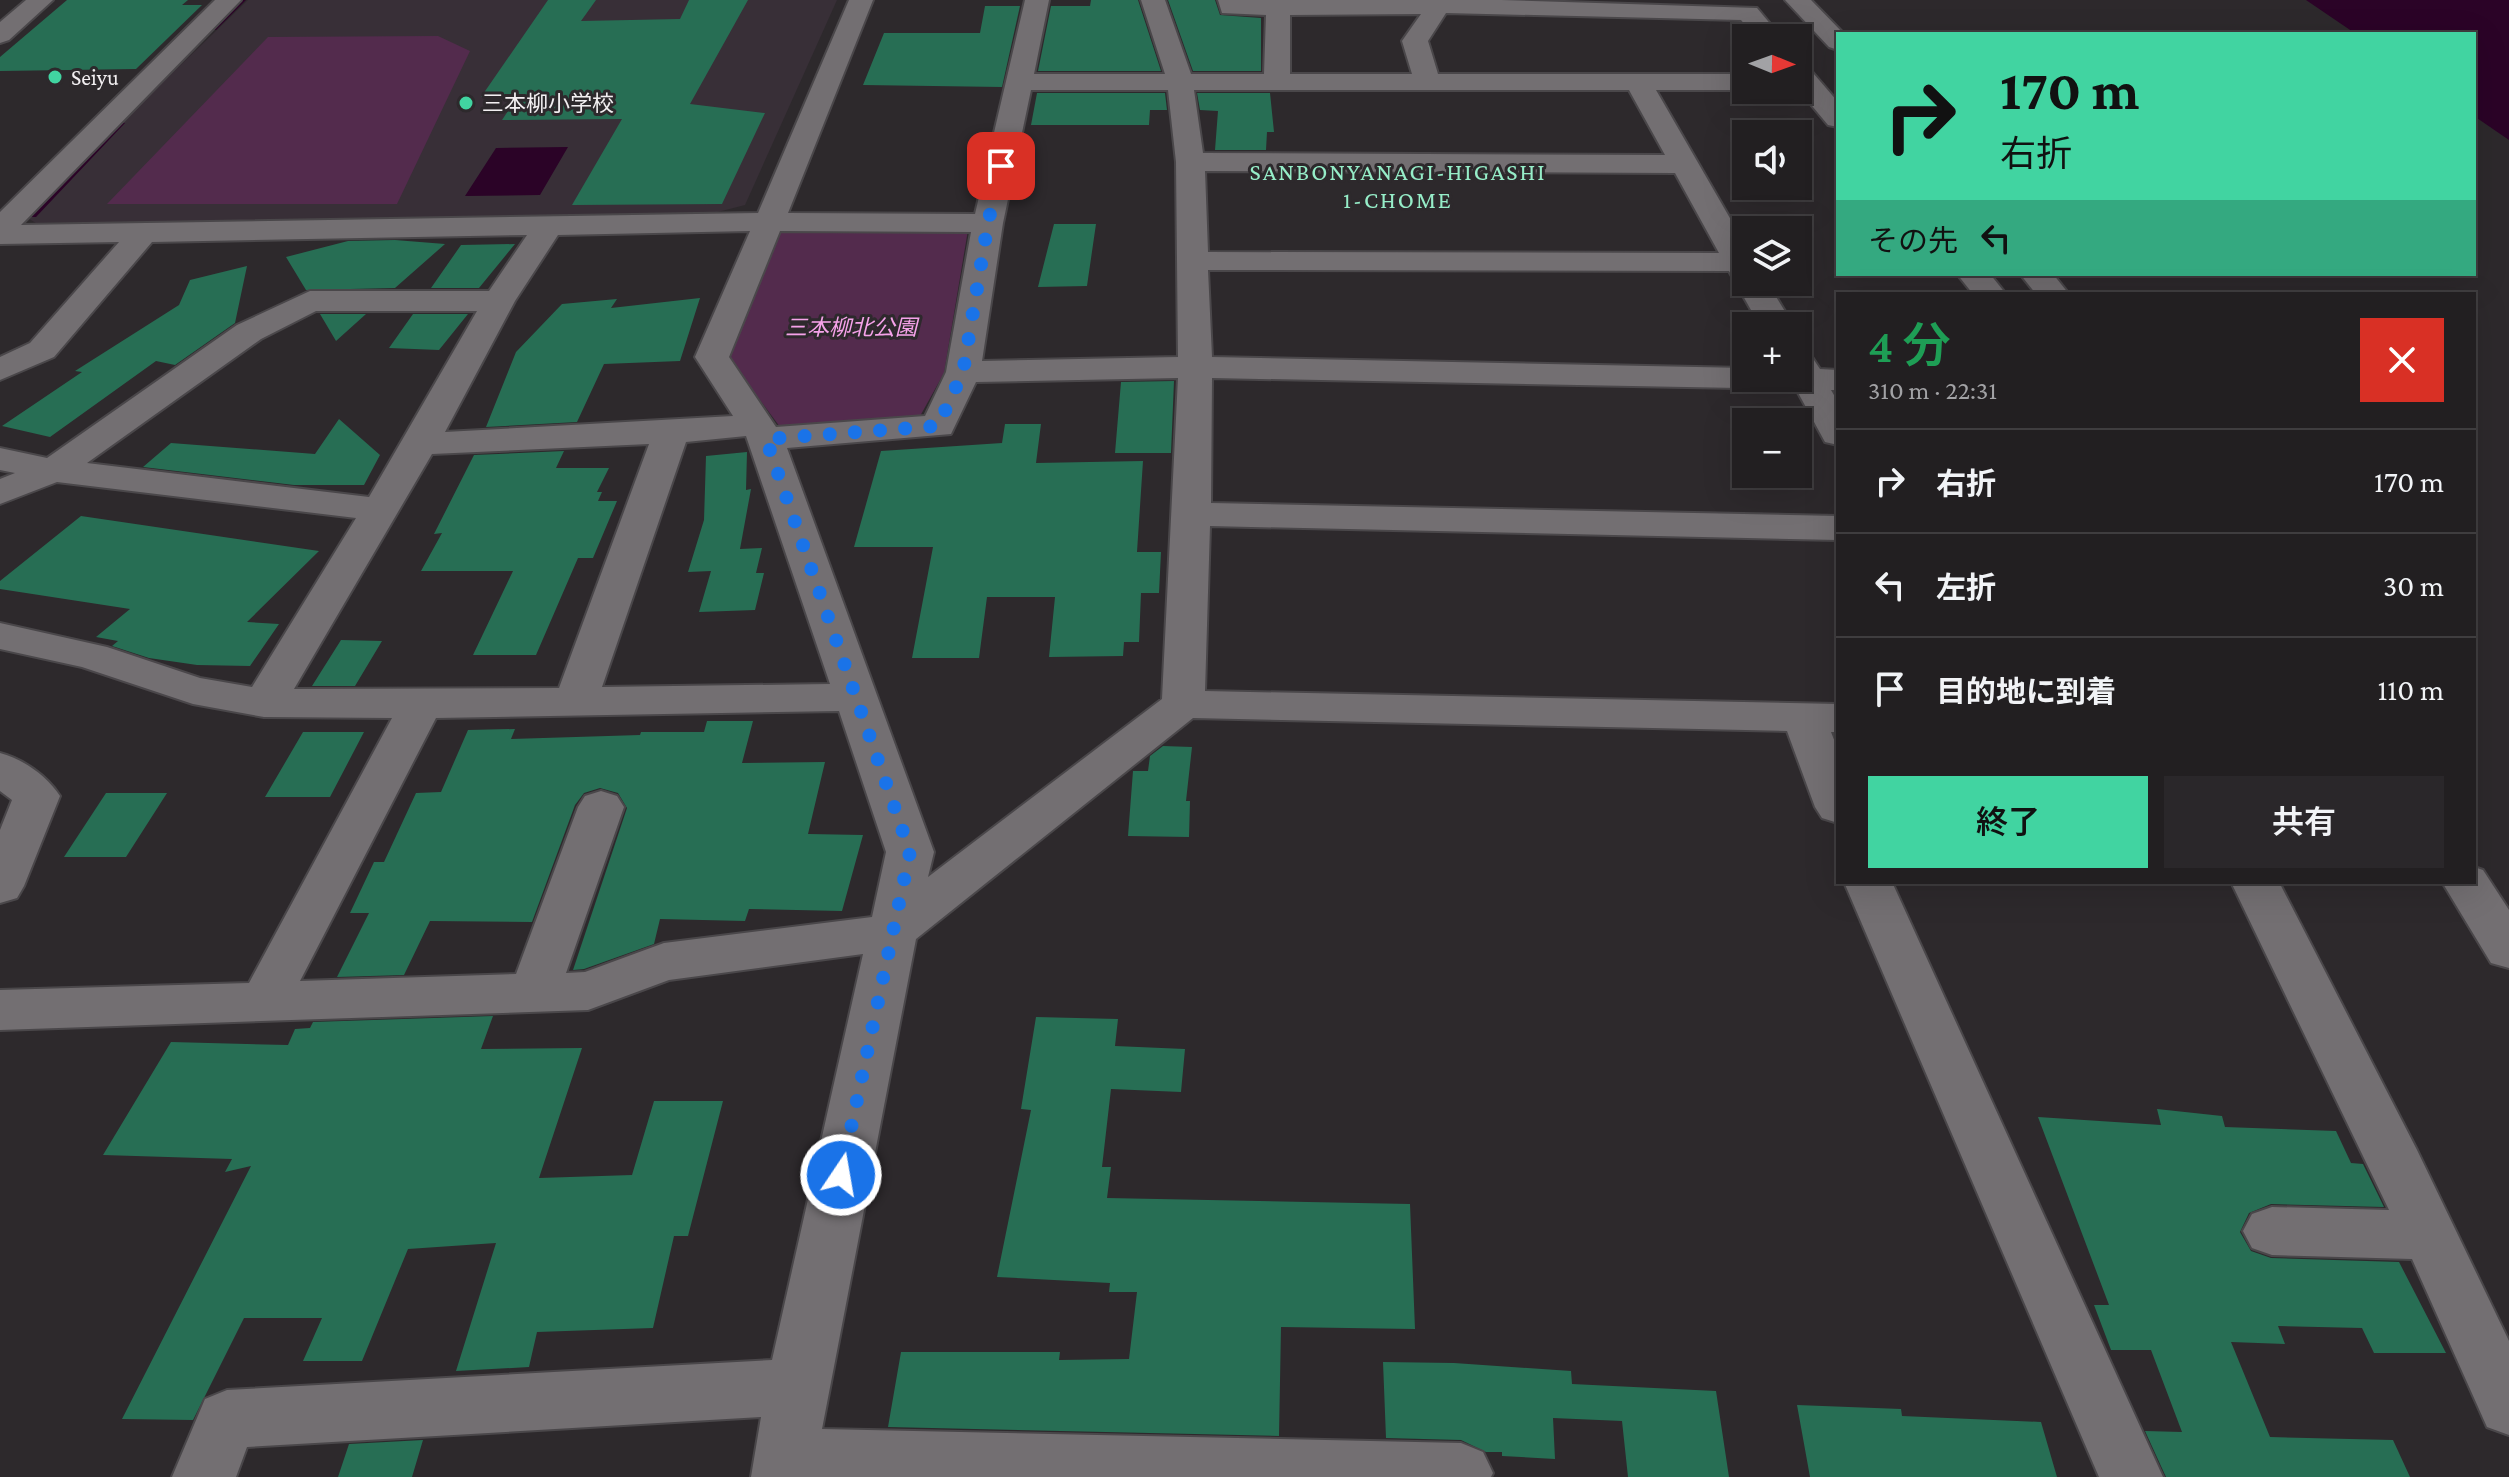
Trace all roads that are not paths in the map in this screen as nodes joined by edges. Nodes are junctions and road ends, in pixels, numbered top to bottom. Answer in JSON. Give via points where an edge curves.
{"nodes":[{"id":1,"x":41,"y":0,"type":"edge"},
{"id":2,"x":229,"y":0,"type":"edge"},
{"id":3,"x":861,"y":0,"type":"edge"},
{"id":4,"x":1037,"y":0,"type":"edge"},
{"id":5,"x":1153,"y":0,"type":"edge"},
{"id":6,"x":1230,"y":0,"type":"edge"},
{"id":7,"x":1797,"y":0,"type":"edge"},
{"id":8,"x":1442,"y":3,"type":"edge"},
{"id":9,"x":1293,"y":5,"type":"edge"},
{"id":10,"x":1684,"y":6,"type":"edge"},
{"id":11,"x":1757,"y":24,"type":"edge"},
{"id":12,"x":0,"y":35,"type":"edge"},
{"id":13,"x":1836,"y":40,"type":"edge"},
{"id":14,"x":1427,"y":80,"type":"junction"},
{"id":15,"x":1180,"y":81,"type":"junction"},
{"id":16,"x":1020,"y":82,"type":"junction"},
{"id":17,"x":1277,"y":82,"type":"junction"},
{"id":18,"x":1638,"y":82,"type":"junction"},
{"id":19,"x":1732,"y":82,"type":"edge"},
{"id":20,"x":1812,"y":91,"type":"edge"},
{"id":21,"x":1836,"y":117,"type":"edge"},
{"id":22,"x":1190,"y":162,"type":"junction"},
{"id":23,"x":1685,"y":164,"type":"junction"},
{"id":24,"x":769,"y":222,"type":"junction"},
{"id":25,"x":988,"y":223,"type":"junction"},
{"id":26,"x":548,"y":227,"type":"junction"},
{"id":27,"x":0,"y":229,"type":"edge"},
{"id":28,"x":144,"y":232,"type":"junction"},
{"id":29,"x":0,"y":235,"type":"edge"},
{"id":30,"x":1732,"y":247,"type":"edge"},
{"id":31,"x":1194,"y":261,"type":"junction"},
{"id":32,"x":1732,"y":272,"type":"edge"},
{"id":33,"x":1975,"y":276,"type":"edge"},
{"id":34,"x":2038,"y":276,"type":"edge"},
{"id":35,"x":1988,"y":292,"type":"edge"},
{"id":36,"x":2051,"y":292,"type":"edge"},
{"id":37,"x":499,"y":301,"type":"junction"},
{"id":38,"x":1194,"y":367,"type":"junction"},
{"id":39,"x":0,"y":370,"type":"edge"},
{"id":40,"x":963,"y":372,"type":"junction"},
{"id":41,"x":1815,"y":373,"type":"edge"},
{"id":42,"x":1732,"y":378,"type":"edge"},
{"id":43,"x":1836,"y":429,"type":"edge"},
{"id":44,"x":671,"y":432,"type":"junction"},
{"id":45,"x":761,"y":432,"type":"junction"},
{"id":46,"x":420,"y":444,"type":"junction"},
{"id":47,"x":0,"y":459,"type":"edge"},
{"id":48,"x":53,"y":470,"type":"junction"},
{"id":49,"x":0,"y":493,"type":"edge"},
{"id":50,"x":381,"y":510,"type":"junction"},
{"id":51,"x":1193,"y":514,"type":"junction"},
{"id":52,"x":1836,"y":528,"type":"edge"},
{"id":53,"x":0,"y":636,"type":"edge"},
{"id":54,"x":856,"y":697,"type":"junction"},
{"id":55,"x":575,"y":702,"type":"junction"},
{"id":56,"x":264,"y":703,"type":"junction"},
{"id":57,"x":421,"y":704,"type":"junction"},
{"id":58,"x":1183,"y":704,"type":"junction"},
{"id":59,"x":1820,"y":717,"type":"edge"},
{"id":60,"x":0,"y":768,"type":"edge"},
{"id":61,"x":1836,"y":797,"type":"edge"},
{"id":62,"x":601,"y":807,"type":"dead end"},
{"id":63,"x":1869,"y":884,"type":"edge"},
{"id":64,"x":2256,"y":884,"type":"edge"},
{"id":65,"x":2467,"y":884,"type":"edge"},
{"id":66,"x":0,"y":886,"type":"edge"},
{"id":67,"x":890,"y":933,"type":"junction"},
{"id":68,"x":2509,"y":950,"type":"edge"},
{"id":69,"x":534,"y":993,"type":"junction"},
{"id":70,"x":265,"y":1000,"type":"junction"},
{"id":71,"x":0,"y":1010,"type":"edge"},
{"id":72,"x":2272,"y":1231,"type":"dead end"},
{"id":73,"x":2430,"y":1235,"type":"junction"},
{"id":74,"x":797,"y":1387,"type":"junction"},
{"id":75,"x":2509,"y":1407,"type":"edge"},
{"id":76,"x":785,"y":1467,"type":"edge"},
{"id":77,"x":1461,"y":1473,"type":"dead end"},
{"id":78,"x":204,"y":1477,"type":"edge"},
{"id":79,"x":2131,"y":1477,"type":"edge"}],
"edges":[{"from":1,"to":12,"type":"street"},
{"from":2,"to":27,"type":"street"},
{"from":3,"to":24,"type":"street"},
{"from":4,"to":16,"type":"street"},
{"from":5,"to":15,"type":"street"},
{"from":6,"to":9,"type":"street","via":[[1231,8]]},
{"from":7,"to":13,"type":"street"},
{"from":8,"to":9,"type":"street"},
{"from":8,"to":10,"type":"street"},
{"from":8,"to":14,"type":"street","via":[[1415,41]]},
{"from":9,"to":17,"type":"street"},
{"from":10,"to":11,"type":"street","via":[[1748,13]]},
{"from":14,"to":17,"type":"street"},
{"from":14,"to":18,"type":"street"},
{"from":15,"to":16,"type":"street"},
{"from":15,"to":17,"type":"street"},
{"from":15,"to":22,"type":"street"},
{"from":16,"to":25,"type":"street"},
{"from":18,"to":19,"type":"street"},
{"from":18,"to":23,"type":"street"},
{"from":20,"to":21,"type":"street"},
{"from":22,"to":23,"type":"street"},
{"from":22,"to":31,"type":"street"},
{"from":23,"to":30,"type":"street"},
{"from":24,"to":25,"type":"street"},
{"from":24,"to":26,"type":"street"},
{"from":24,"to":45,"type":"street","via":[[712,357]]},
{"from":25,"to":40,"type":"street"},
{"from":26,"to":28,"type":"street"},
{"from":26,"to":37,"type":"street"},
{"from":28,"to":29,"type":"street"},
{"from":28,"to":39,"type":"street","via":[[42,350]]},
{"from":31,"to":32,"type":"street"},
{"from":31,"to":38,"type":"street"},
{"from":33,"to":35,"type":"street"},
{"from":34,"to":36,"type":"street"},
{"from":37,"to":46,"type":"street"},
{"from":37,"to":48,"type":"street","via":[[310,301],[249,332]]},
{"from":38,"to":40,"type":"street"},
{"from":38,"to":42,"type":"street"},
{"from":38,"to":51,"type":"street"},
{"from":40,"to":45,"type":"street","via":[[938,426]]},
{"from":41,"to":43,"type":"street"},
{"from":44,"to":45,"type":"street"},
{"from":44,"to":46,"type":"street"},
{"from":44,"to":55,"type":"street"},
{"from":45,"to":54,"type":"street"},
{"from":46,"to":50,"type":"street"},
{"from":47,"to":48,"type":"street"},
{"from":48,"to":49,"type":"street"},
{"from":48,"to":50,"type":"street"},
{"from":50,"to":56,"type":"street"},
{"from":51,"to":52,"type":"street"},
{"from":51,"to":58,"type":"street"},
{"from":53,"to":56,"type":"street","via":[[92,656],[193,690]]},
{"from":54,"to":55,"type":"street"},
{"from":54,"to":67,"type":"street","via":[[910,852]]},
{"from":55,"to":57,"type":"street"},
{"from":56,"to":57,"type":"street"},
{"from":57,"to":70,"type":"street"},
{"from":58,"to":59,"type":"street"},
{"from":58,"to":67,"type":"street"},
{"from":59,"to":61,"type":"street"},
{"from":60,"to":66,"type":"street","via":[[37,796]]},
{"from":62,"to":69,"type":"street"},
{"from":63,"to":79,"type":"street"},
{"from":64,"to":73,"type":"street"},
{"from":65,"to":68,"type":"street"},
{"from":67,"to":69,"type":"street","via":[[664,962],[588,991]]},
{"from":67,"to":74,"type":"street"},
{"from":69,"to":70,"type":"street"},
{"from":70,"to":71,"type":"street"},
{"from":72,"to":73,"type":"street"},
{"from":73,"to":75,"type":"street"},
{"from":74,"to":76,"type":"street"},
{"from":74,"to":78,"type":"street","via":[[227,1419]]},
{"from":76,"to":77,"type":"street"}]}
